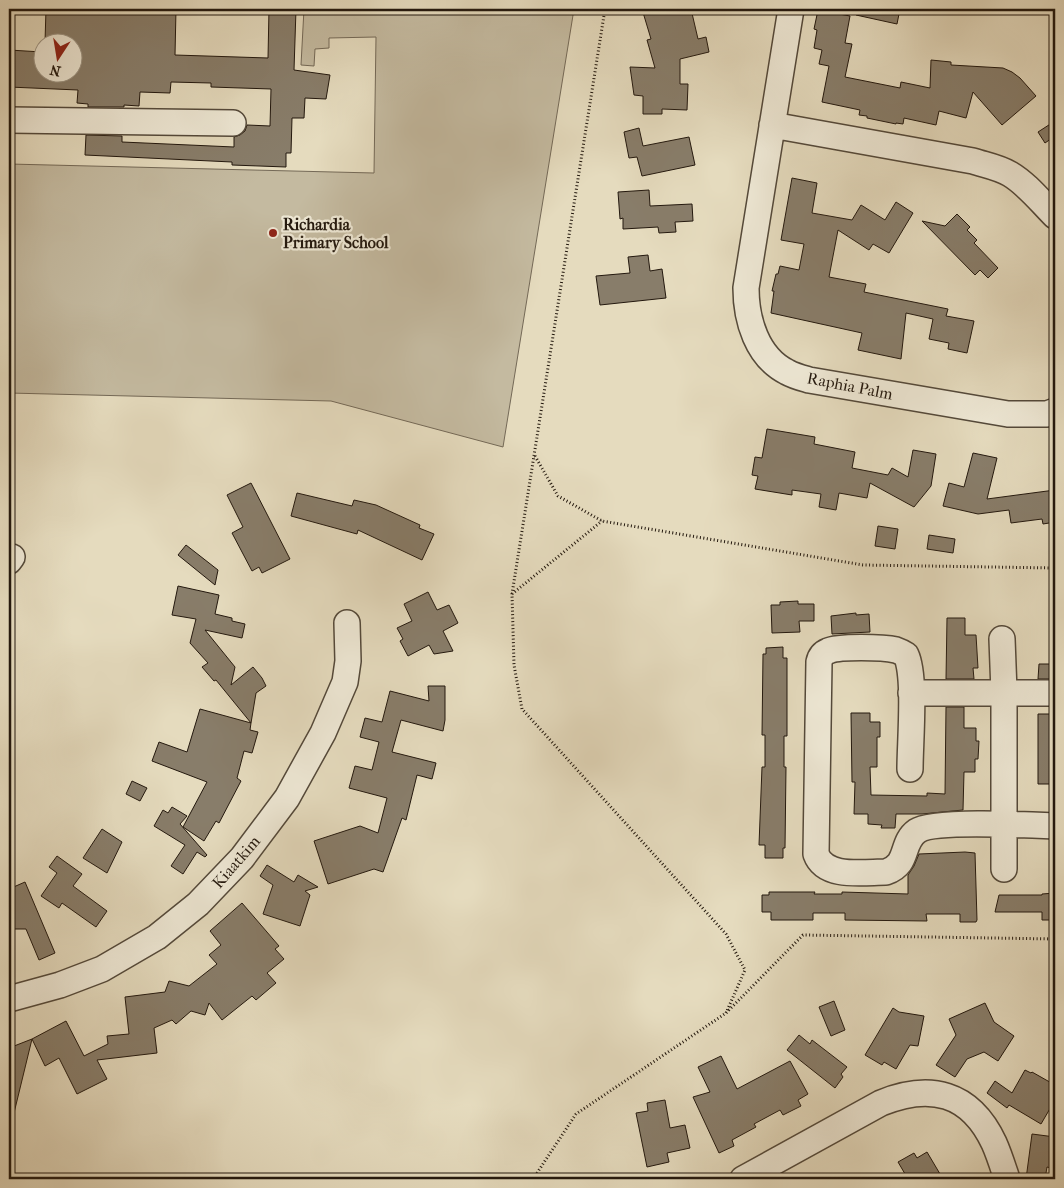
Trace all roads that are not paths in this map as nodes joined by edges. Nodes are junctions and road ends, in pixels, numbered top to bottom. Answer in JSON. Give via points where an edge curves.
{"nodes":[{"id":1,"x":791,"y":9,"type":"edge"},
{"id":2,"x":9,"y":120,"type":"edge"},
{"id":3,"x":233,"y":123,"type":"dead end"},
{"id":4,"x":772,"y":125,"type":"junction"},
{"id":5,"x":1055,"y":216,"type":"edge"},
{"id":6,"x":1055,"y":411,"type":"edge"},
{"id":7,"x":347,"y":624,"type":"dead end"},
{"id":8,"x":1002,"y":639,"type":"dead end"},
{"id":9,"x":1004,"y":692,"type":"junction"},
{"id":10,"x":911,"y":693,"type":"junction"},
{"id":11,"x":1055,"y":693,"type":"edge"},
{"id":12,"x":910,"y":769,"type":"dead end"},
{"id":13,"x":1005,"y":824,"type":"junction"},
{"id":14,"x":1055,"y":826,"type":"edge"},
{"id":15,"x":1004,"y":869,"type":"dead end"},
{"id":16,"x":9,"y":999,"type":"edge"},
{"id":17,"x":743,"y":1179,"type":"edge"},
{"id":18,"x":1007,"y":1179,"type":"edge"}],
"edges":[{"from":1,"to":4,"type":"street","name":"Raphia Palm"},
{"from":2,"to":3,"type":"street"},
{"from":4,"to":5,"type":"street","via":[[993,167],[1010,174],[1028,188]]},
{"from":4,"to":6,"type":"street","name":"Raphia Palm","via":[[746,288],[746,308],[751,327],[769,358],[786,372],[809,380],[1008,414],[1048,414]]},
{"from":7,"to":16,"type":"street","name":"Kiaatkim","via":[[346,682],[323,733],[287,798],[242,858],[198,904],[156,937],[102,969]]},
{"from":8,"to":9,"type":"street"},
{"from":9,"to":10,"type":"street"},
{"from":9,"to":11,"type":"street"},
{"from":9,"to":13,"type":"street"},
{"from":10,"to":12,"type":"street"},
{"from":10,"to":13,"type":"street","via":[[909,661],[901,652],[841,648],[827,651],[820,658],[818,860],[827,869],[836,871],[886,872],[896,868],[904,857],[909,840],[925,827]]},
{"from":13,"to":14,"type":"street"},
{"from":13,"to":15,"type":"street"},
{"from":17,"to":18,"type":"street","via":[[881,1103],[917,1092],[947,1096],[974,1112],[994,1143]]}]}
